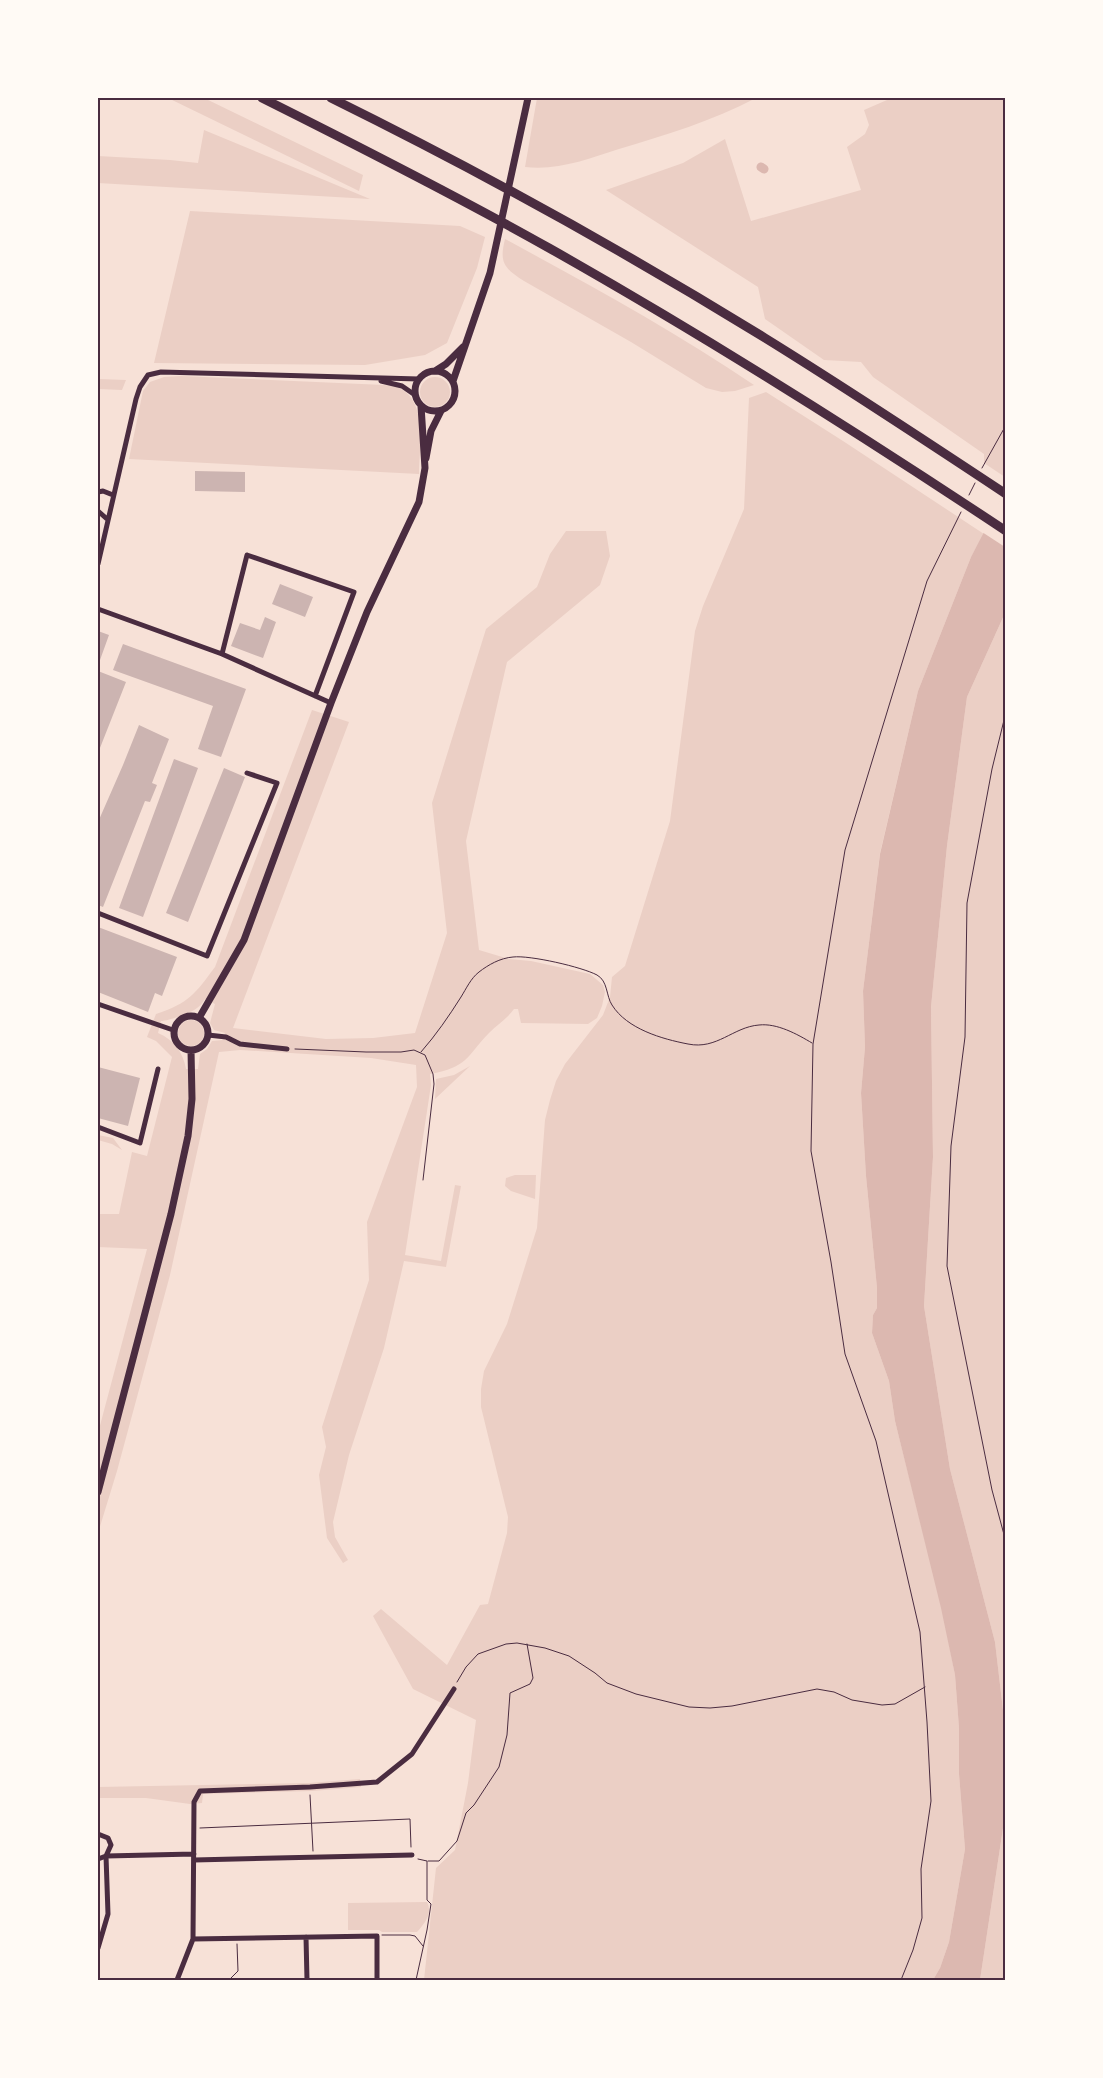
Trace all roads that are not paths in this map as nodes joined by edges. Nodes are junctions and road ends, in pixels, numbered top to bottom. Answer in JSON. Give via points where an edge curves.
{"nodes":[{"id":1,"x":262,"y":98,"type":"edge"},
{"id":2,"x":331,"y":98,"type":"edge"},
{"id":3,"x":528,"y":98,"type":"edge"},
{"id":4,"x":464,"y":345,"type":"junction"},
{"id":5,"x":435,"y":371,"type":"junction"},
{"id":6,"x":373,"y":379,"type":"junction"},
{"id":7,"x":419,"y":379,"type":"junction"},
{"id":8,"x":453,"y":381,"type":"junction"},
{"id":9,"x":415,"y":395,"type":"junction"},
{"id":10,"x":421,"y":406,"type":"junction"},
{"id":11,"x":441,"y":411,"type":"junction"},
{"id":12,"x":426,"y":461,"type":"junction"},
{"id":13,"x":98,"y":492,"type":"edge"},
{"id":14,"x":1006,"y":494,"type":"edge"},
{"id":15,"x":113,"y":495,"type":"junction"},
{"id":16,"x":98,"y":511,"type":"edge"},
{"id":17,"x":107,"y":519,"type":"junction"},
{"id":18,"x":1006,"y":531,"type":"edge"},
{"id":19,"x":98,"y":564,"type":"edge"},
{"id":20,"x":98,"y":609,"type":"edge"},
{"id":21,"x":222,"y":654,"type":"junction"},
{"id":22,"x":315,"y":696,"type":"junction"},
{"id":23,"x":331,"y":703,"type":"junction"},
{"id":24,"x":247,"y":772,"type":"dead end"},
{"id":25,"x":98,"y":913,"type":"edge"},
{"id":26,"x":98,"y":1004,"type":"edge"},
{"id":27,"x":199,"y":1018,"type":"junction"},
{"id":28,"x":173,"y":1030,"type":"junction"},
{"id":29,"x":208,"y":1035,"type":"junction"},
{"id":30,"x":286,"y":1049,"type":"road end"},
{"id":31,"x":191,"y":1050,"type":"junction"},
{"id":32,"x":158,"y":1069,"type":"dead end"},
{"id":33,"x":98,"y":1128,"type":"edge"},
{"id":34,"x":98,"y":1492,"type":"edge"},
{"id":35,"x":454,"y":1689,"type":"road end"},
{"id":36,"x":98,"y":1834,"type":"edge"},
{"id":37,"x":412,"y":1855,"type":"road end"},
{"id":38,"x":106,"y":1856,"type":"junction"},
{"id":39,"x":194,"y":1857,"type":"junction"},
{"id":40,"x":98,"y":1859,"type":"edge"},
{"id":41,"x":306,"y":1937,"type":"junction"},
{"id":42,"x":193,"y":1939,"type":"junction"},
{"id":43,"x":98,"y":1948,"type":"edge"},
{"id":44,"x":176,"y":1980,"type":"edge"},
{"id":45,"x":307,"y":1980,"type":"edge"},
{"id":46,"x":377,"y":1980,"type":"edge"}],
"edges":[{"from":1,"to":18,"type":"highway","via":[[441,188],[550,248],[748,365]]},
{"from":2,"to":14,"type":"highway","via":[[566,221],[765,338]]},
{"from":3,"to":4,"type":"main road","via":[[490,273]]},
{"from":4,"to":5,"type":"main road"},
{"from":4,"to":8,"type":"main road"},
{"from":5,"to":7,"type":"main road"},
{"from":5,"to":8,"type":"main road","via":[[448,375]]},
{"from":6,"to":7,"type":"street"},
{"from":6,"to":9,"type":"street","via":[[402,386]]},
{"from":6,"to":15,"type":"street","via":[[148,374],[136,399]]},
{"from":7,"to":9,"type":"main road"},
{"from":8,"to":11,"type":"main road","via":[[455,399]]},
{"from":9,"to":10,"type":"main road"},
{"from":10,"to":11,"type":"main road","via":[[430,411]]},
{"from":10,"to":12,"type":"main road"},
{"from":11,"to":12,"type":"main road","via":[[431,431]]},
{"from":12,"to":23,"type":"main road","via":[[419,502],[367,612]]},
{"from":13,"to":15,"type":"street"},
{"from":15,"to":17,"type":"street"},
{"from":16,"to":17,"type":"street"},
{"from":17,"to":19,"type":"street"},
{"from":20,"to":21,"type":"street"},
{"from":21,"to":22,"type":"street"},
{"from":21,"to":22,"type":"street","via":[[247,555],[354,592]]},
{"from":22,"to":23,"type":"street"},
{"from":23,"to":27,"type":"main road","via":[[244,940]]},
{"from":24,"to":25,"type":"street","via":[[277,783],[207,956]]},
{"from":26,"to":28,"type":"street"},
{"from":27,"to":28,"type":"main road","via":[[192,1015],[182,1018]]},
{"from":27,"to":29,"type":"main road","via":[[205,1023]]},
{"from":28,"to":31,"type":"main road","via":[[177,1044]]},
{"from":29,"to":30,"type":"street","via":[[226,1037],[240,1044]]},
{"from":29,"to":31,"type":"main road","via":[[202,1046]]},
{"from":31,"to":34,"type":"main road","via":[[188,1136],[174,1205]]},
{"from":32,"to":33,"type":"street","via":[[140,1143]]},
{"from":35,"to":39,"type":"street","via":[[412,1754],[377,1782],[200,1791],[194,1802]]},
{"from":36,"to":38,"type":"street","via":[[110,1841]]},
{"from":37,"to":39,"type":"street"},
{"from":38,"to":39,"type":"street"},
{"from":38,"to":40,"type":"street"},
{"from":38,"to":43,"type":"street","via":[[108,1914]]},
{"from":39,"to":42,"type":"street"},
{"from":41,"to":42,"type":"street"},
{"from":41,"to":45,"type":"street"},
{"from":41,"to":46,"type":"street","via":[[377,1936]]},
{"from":42,"to":44,"type":"street"}]}
